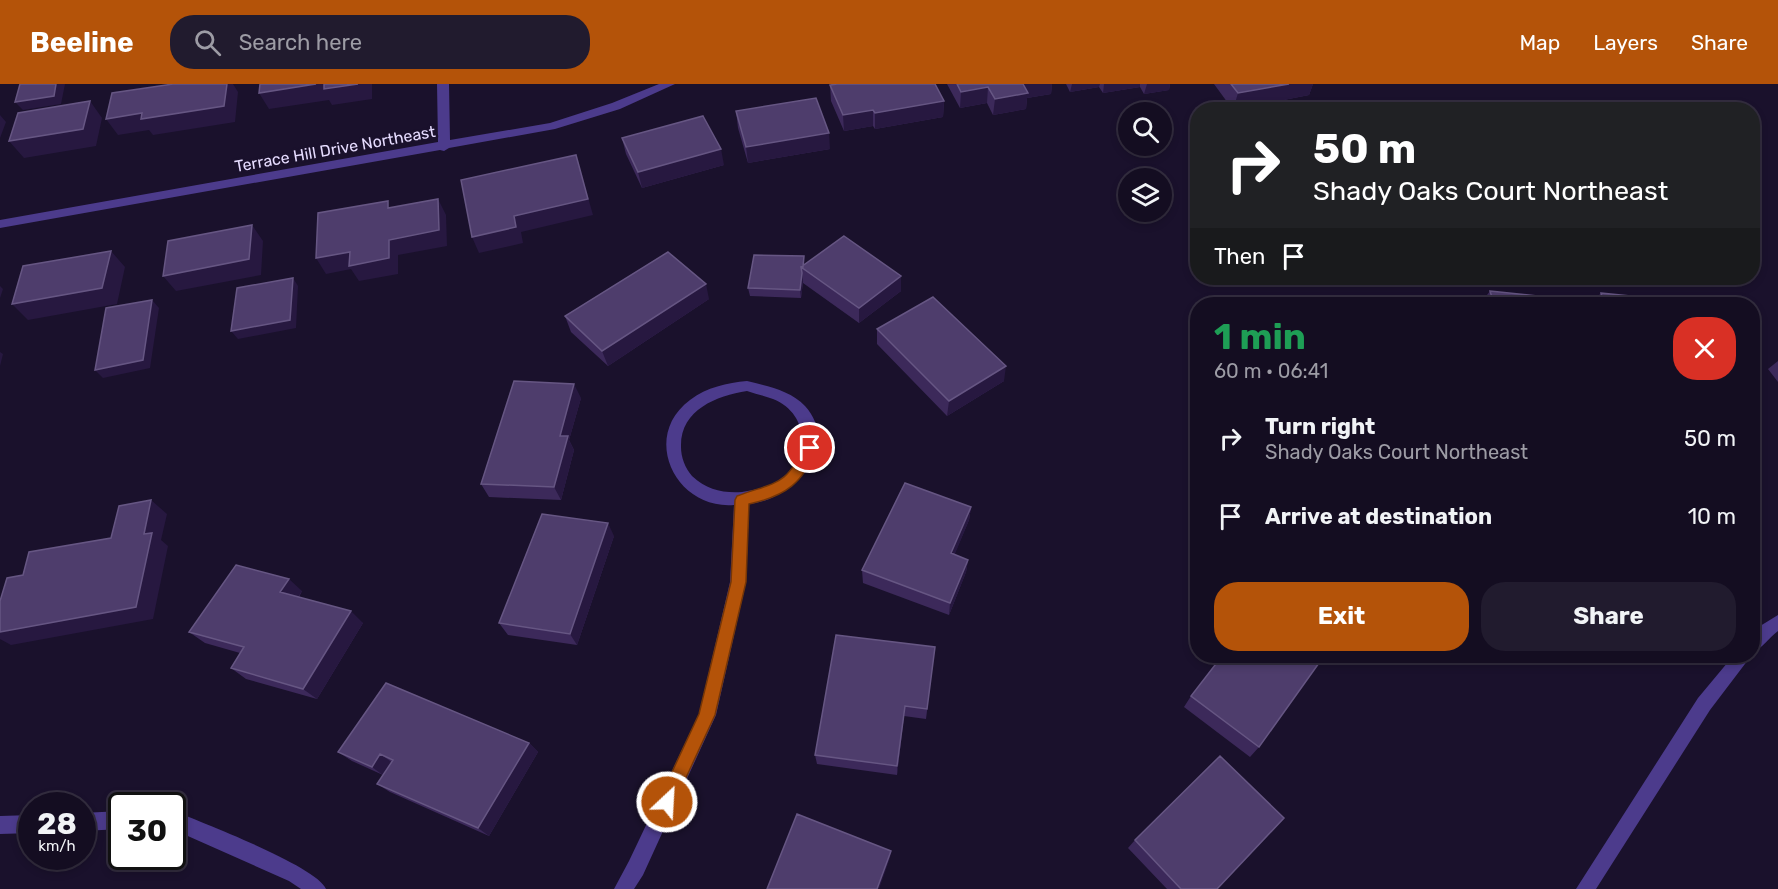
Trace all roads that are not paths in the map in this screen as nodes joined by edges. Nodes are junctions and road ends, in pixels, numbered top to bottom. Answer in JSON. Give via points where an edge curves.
{"nodes":[{"id":1,"x":443,"y":84,"type":"edge"},
{"id":2,"x":669,"y":84,"type":"edge"},
{"id":3,"x":444,"y":147,"type":"junction"},
{"id":4,"x":0,"y":224,"type":"edge"},
{"id":5,"x":742,"y":500,"type":"junction"},
{"id":6,"x":1778,"y":622,"type":"edge"},
{"id":7,"x":1760,"y":635,"type":"edge"},
{"id":8,"x":1737,"y":663,"type":"edge"},
{"id":9,"x":18,"y":824,"type":"edge"},
{"id":10,"x":0,"y":825,"type":"edge"},
{"id":11,"x":186,"y":825,"type":"edge"},
{"id":12,"x":317,"y":889,"type":"edge"},
{"id":13,"x":623,"y":889,"type":"edge"},
{"id":14,"x":1586,"y":889,"type":"edge"}],
"edges":[{"from":1,"to":3,"type":"street"},
{"from":2,"to":3,"type":"street","name":"Terrace Hill Drive Northeast","via":[[551,126]]},
{"from":3,"to":4,"type":"street","name":"Terrace Hill Drive Northeast"},
{"from":5,"to":5,"type":"street","via":[[766,495],[787,483],[802,467],[810,448],[810,429],[802,412],[788,398],[768,389],[747,386],[705,397],[688,410],[671,444],[674,462],[683,478],[699,491]]},
{"from":5,"to":13,"type":"street","via":[[738,582],[707,715]]},
{"from":6,"to":7,"type":"street"},
{"from":8,"to":14,"type":"street","via":[[1704,704]]},
{"from":9,"to":10,"type":"street"},
{"from":11,"to":12,"type":"street","via":[[296,874]]}]}
